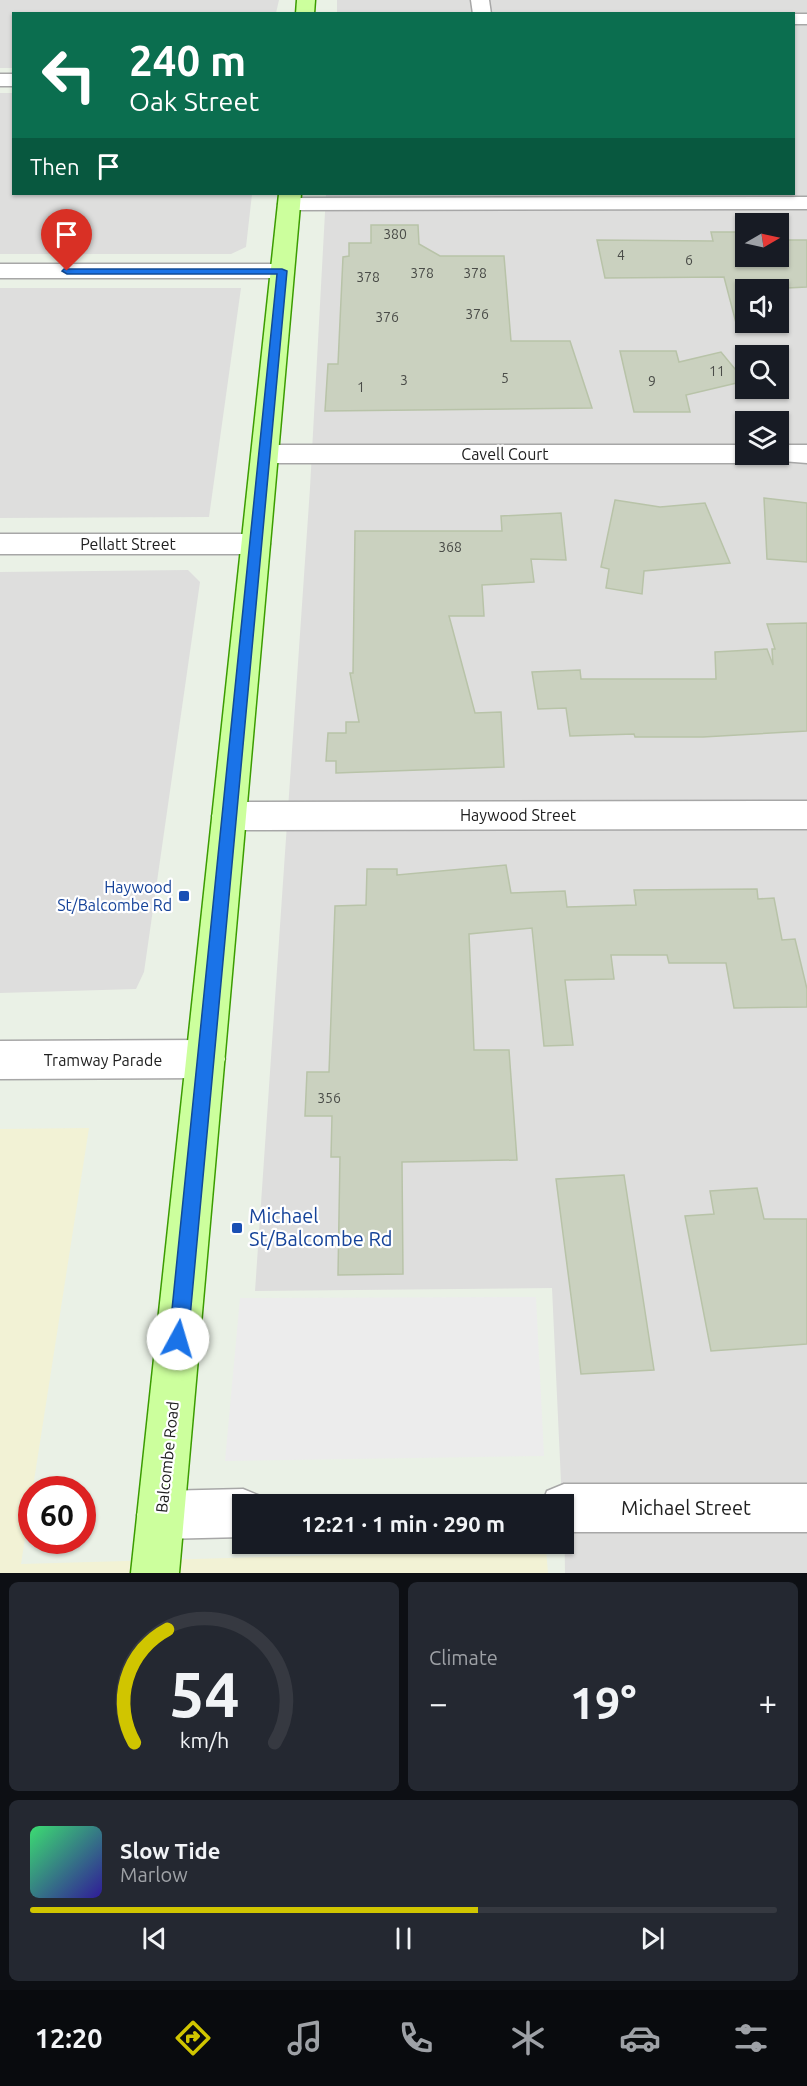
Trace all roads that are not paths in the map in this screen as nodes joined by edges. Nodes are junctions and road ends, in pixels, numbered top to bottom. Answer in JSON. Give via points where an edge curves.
{"nodes":[{"id":1,"x":290,"y":199,"type":"edge"},
{"id":2,"x":503,"y":199,"type":"edge"},
{"id":3,"x":807,"y":203,"type":"edge"},
{"id":4,"x":0,"y":271,"type":"edge"},
{"id":5,"x":282,"y":271,"type":"junction"},
{"id":6,"x":265,"y":454,"type":"junction"},
{"id":7,"x":735,"y":454,"type":"edge"},
{"id":8,"x":789,"y":454,"type":"edge"},
{"id":9,"x":807,"y":454,"type":"edge"},
{"id":10,"x":0,"y":544,"type":"edge"},
{"id":11,"x":256,"y":544,"type":"junction"},
{"id":12,"x":807,"y":814,"type":"edge"},
{"id":13,"x":229,"y":816,"type":"junction"},
{"id":14,"x":206,"y":1059,"type":"junction"},
{"id":15,"x":0,"y":1060,"type":"edge"},
{"id":16,"x":574,"y":1508,"type":"edge"},
{"id":17,"x":807,"y":1508,"type":"edge"},
{"id":18,"x":232,"y":1513,"type":"edge"},
{"id":19,"x":161,"y":1515,"type":"junction"},
{"id":20,"x":155,"y":1573,"type":"edge"}],
"edges":[{"from":1,"to":2,"type":"street"},
{"from":1,"to":5,"type":"main road","name":"Balcombe Road"},
{"from":2,"to":3,"type":"street"},
{"from":4,"to":5,"type":"street"},
{"from":5,"to":6,"type":"main road","name":"Balcombe Road"},
{"from":6,"to":7,"type":"street","name":"Cavell Court"},
{"from":6,"to":11,"type":"main road","name":"Balcombe Road"},
{"from":8,"to":9,"type":"street"},
{"from":10,"to":11,"type":"street","name":"Pellatt Street"},
{"from":11,"to":13,"type":"main road","name":"Balcombe Road"},
{"from":12,"to":13,"type":"street","name":"Haywood Street"},
{"from":13,"to":14,"type":"main road","name":"Balcombe Road"},
{"from":14,"to":15,"type":"street","name":"Tramway Parade"},
{"from":14,"to":19,"type":"main road","name":"Balcombe Road"},
{"from":16,"to":17,"type":"street","name":"Michael Street"},
{"from":18,"to":19,"type":"street"},
{"from":19,"to":20,"type":"main road","name":"Balcombe Road"}]}
